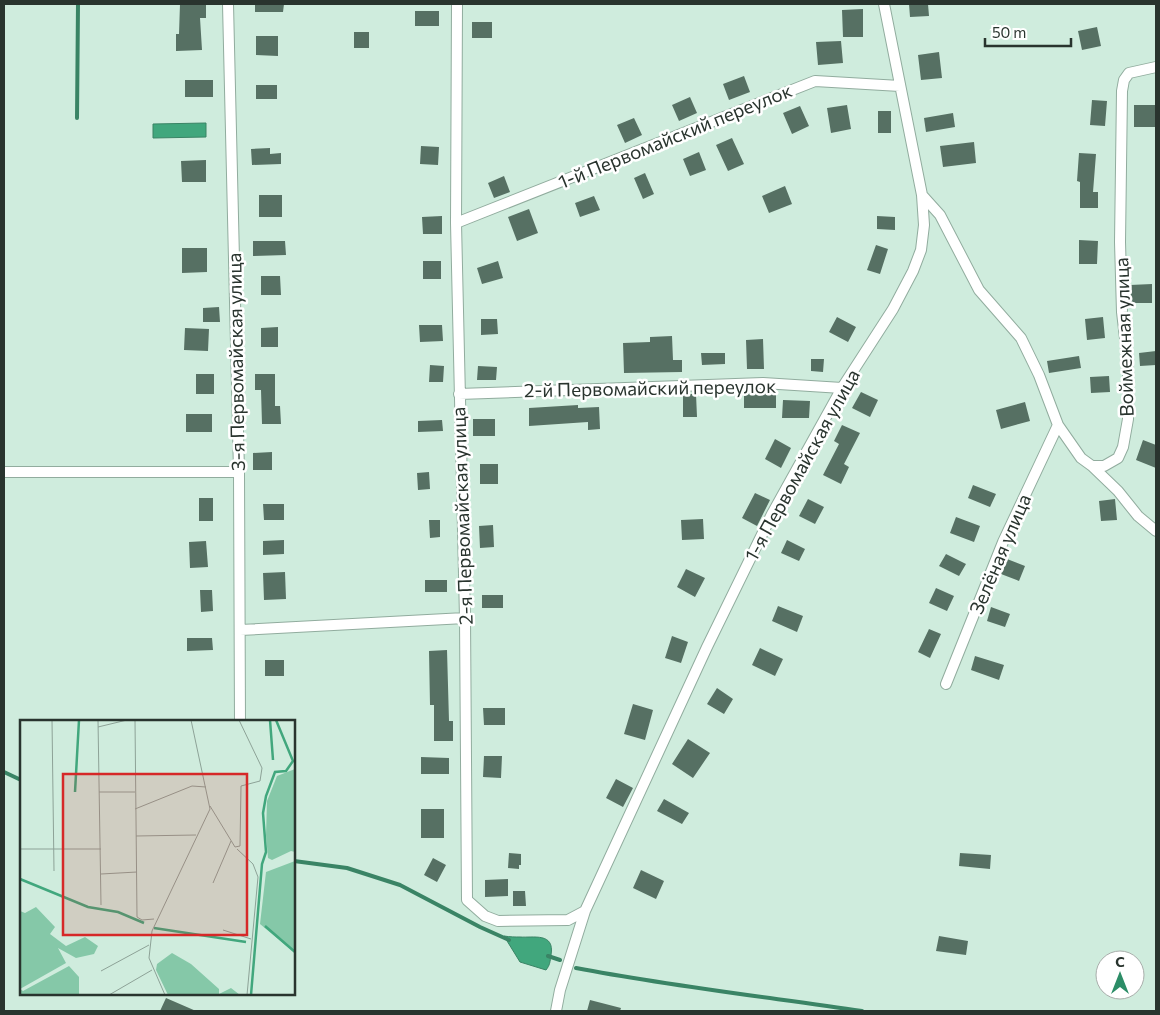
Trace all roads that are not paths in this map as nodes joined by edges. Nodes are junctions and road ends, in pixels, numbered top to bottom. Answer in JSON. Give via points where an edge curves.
{"nodes":[{"id":1,"x":228,"y":4,"type":"edge"},
{"id":2,"x":457,"y":4,"type":"edge"},
{"id":3,"x":884,"y":4,"type":"edge"},
{"id":4,"x":1156,"y":66,"type":"edge"},
{"id":5,"x":900,"y":86,"type":"junction"},
{"id":6,"x":922,"y":195,"type":"junction"},
{"id":7,"x":456,"y":223,"type":"junction"},
{"id":8,"x":842,"y":388,"type":"junction"},
{"id":9,"x":458,"y":394,"type":"junction"},
{"id":10,"x":1058,"y":425,"type":"junction"},
{"id":11,"x":1092,"y":466,"type":"junction"},
{"id":12,"x":4,"y":472,"type":"edge"},
{"id":13,"x":239,"y":472,"type":"junction"},
{"id":14,"x":1156,"y":531,"type":"edge"},
{"id":15,"x":465,"y":618,"type":"junction"},
{"id":16,"x":240,"y":630,"type":"junction"},
{"id":17,"x":946,"y":684,"type":"dead end"},
{"id":18,"x":240,"y":720,"type":"edge"},
{"id":19,"x":585,"y":911,"type":"junction"},
{"id":20,"x":556,"y":1011,"type":"edge"}],
"edges":[{"from":1,"to":13,"type":"street","name":"3-я Первомайская улица"},
{"from":2,"to":7,"type":"street","name":"2-я Первомайская улица"},
{"from":3,"to":5,"type":"street","name":"1-я Первомайская улица"},
{"from":4,"to":11,"type":"street","name":"Воймежная улица","via":[[1129,73],[1123,85],[1120,242],[1128,419],[1118,458],[1104,466]]},
{"from":5,"to":6,"type":"street","name":"1-я Первомайская улица"},
{"from":5,"to":7,"type":"street","name":"1-й Первомайский переулок","via":[[815,81]]},
{"from":6,"to":8,"type":"street","name":"1-я Первомайская улица","via":[[924,225],[921,250],[913,271],[893,309]]},
{"from":6,"to":10,"type":"street","via":[[940,216],[979,290],[1021,338]]},
{"from":7,"to":9,"type":"street","name":"2-я Первомайская улица"},
{"from":8,"to":9,"type":"street","name":"2-й Первомайский переулок","via":[[763,383]]},
{"from":8,"to":19,"type":"street","name":"1-я Первомайская улица","via":[[768,523]]},
{"from":9,"to":15,"type":"street","name":"2-я Первомайская улица"},
{"from":10,"to":11,"type":"street","via":[[1081,458]]},
{"from":10,"to":17,"type":"street","name":"Зелёная улица","via":[[1003,542]]},
{"from":11,"to":14,"type":"street"},
{"from":12,"to":13,"type":"street"},
{"from":13,"to":16,"type":"street","name":"3-я Первомайская улица"},
{"from":15,"to":16,"type":"street"},
{"from":15,"to":19,"type":"street","name":"2-я Первомайская улица","via":[[467,900],[485,916],[498,921],[568,920]]},
{"from":16,"to":18,"type":"street","name":"3-я Первомайская улица"},
{"from":19,"to":20,"type":"street","name":"1-я Первомайская улица"}]}
